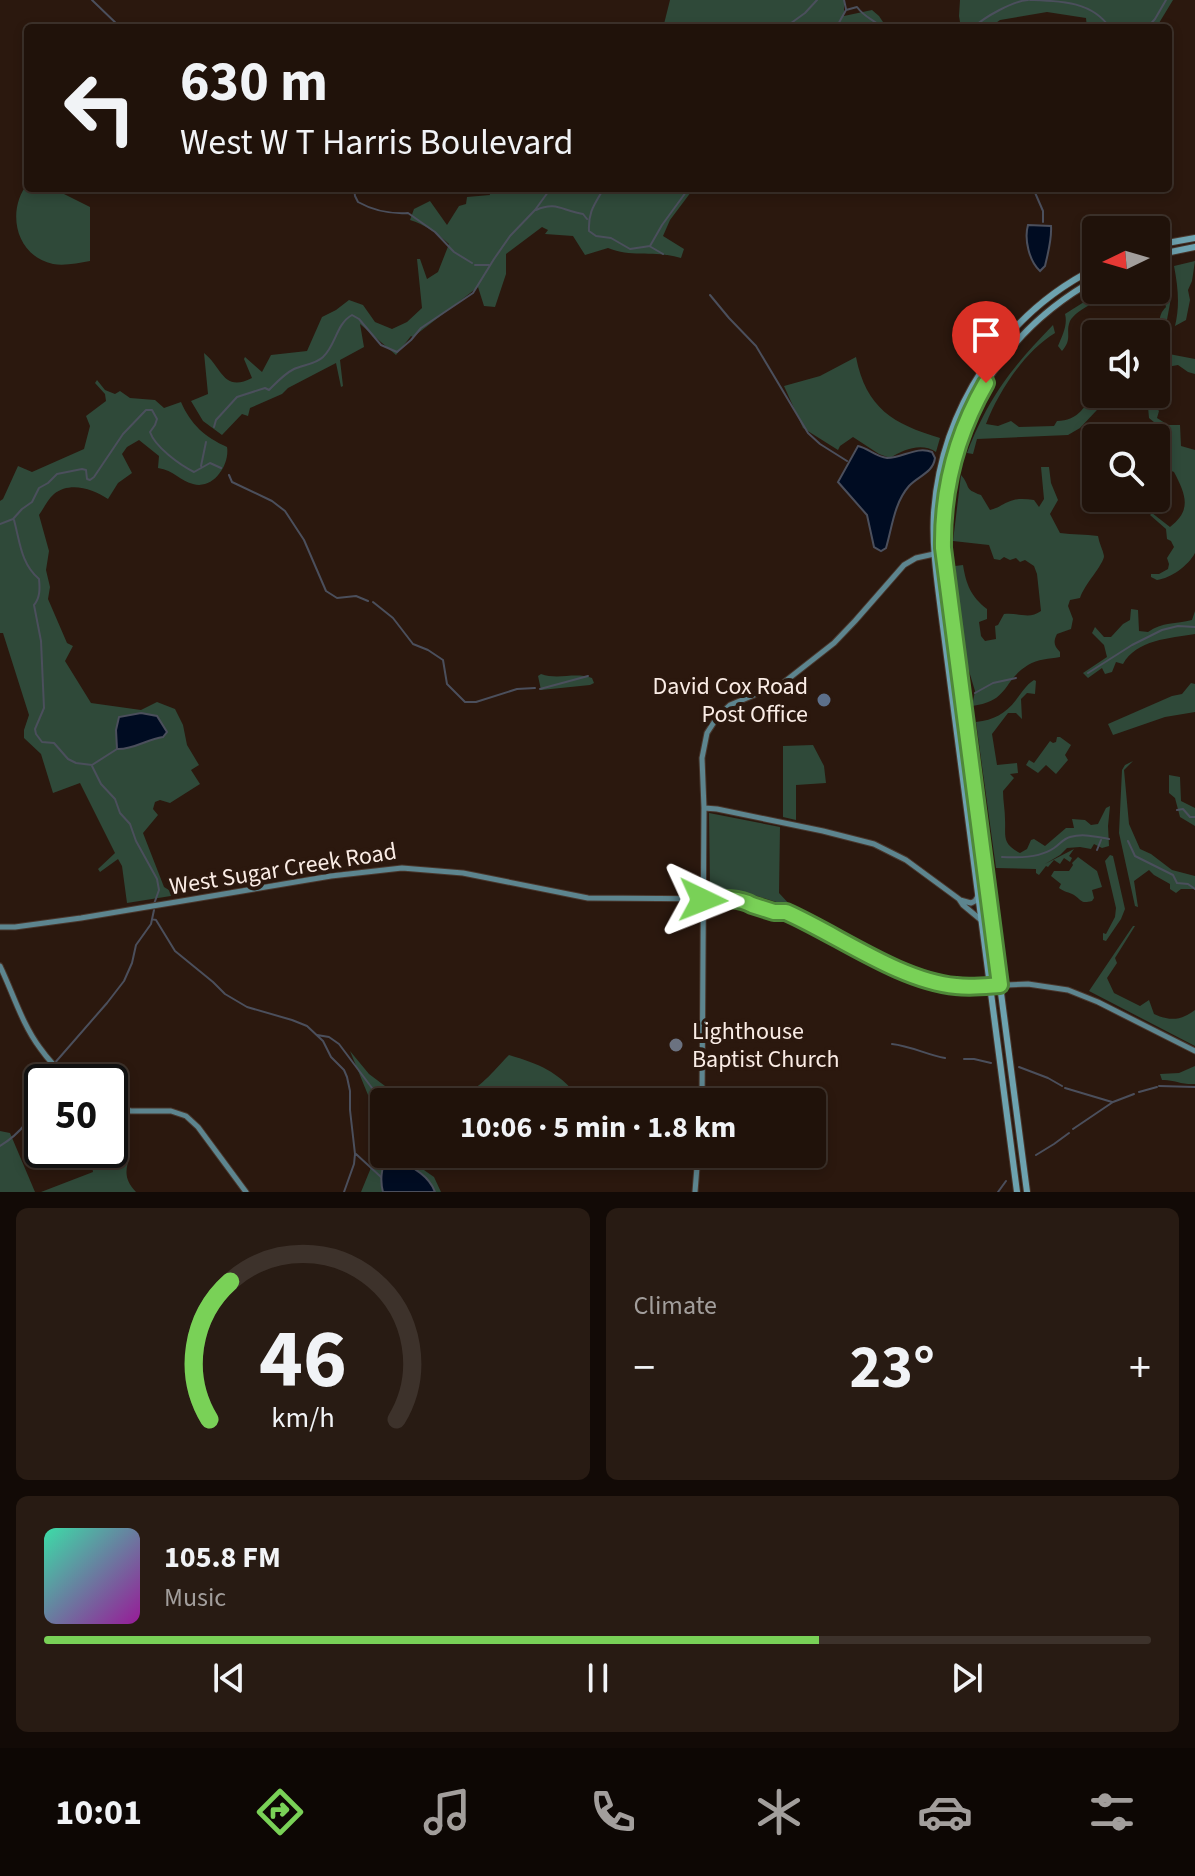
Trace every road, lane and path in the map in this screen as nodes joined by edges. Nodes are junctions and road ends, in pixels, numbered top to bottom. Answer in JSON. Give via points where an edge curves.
{"nodes":[{"id":1,"x":1195,"y":238,"type":"edge"},
{"id":2,"x":1170,"y":242,"type":"edge"},
{"id":3,"x":1170,"y":246,"type":"edge"},
{"id":4,"x":1195,"y":247,"type":"edge"},
{"id":5,"x":1170,"y":251,"type":"edge"},
{"id":6,"x":1082,"y":275,"type":"edge"},
{"id":7,"x":1082,"y":287,"type":"edge"},
{"id":8,"x":940,"y":469,"type":"junction"},
{"id":9,"x":944,"y":553,"type":"junction"},
{"id":10,"x":934,"y":554,"type":"junction"},
{"id":11,"x":953,"y":633,"type":"junction"},
{"id":12,"x":704,"y":808,"type":"junction"},
{"id":13,"x":978,"y":894,"type":"junction"},
{"id":14,"x":959,"y":899,"type":"junction"},
{"id":15,"x":703,"y":900,"type":"junction"},
{"id":16,"x":982,"y":921,"type":"junction"},
{"id":17,"x":0,"y":927,"type":"edge"},
{"id":18,"x":0,"y":966,"type":"edge"},
{"id":19,"x":1000,"y":985,"type":"junction"},
{"id":20,"x":990,"y":986,"type":"junction"},
{"id":21,"x":1195,"y":1051,"type":"edge"},
{"id":22,"x":52,"y":1064,"type":"edge"},
{"id":23,"x":702,"y":1088,"type":"edge"},
{"id":24,"x":128,"y":1110,"type":"edge"},
{"id":25,"x":697,"y":1168,"type":"edge"},
{"id":26,"x":246,"y":1192,"type":"edge"},
{"id":27,"x":695,"y":1192,"type":"edge"},
{"id":28,"x":1017,"y":1192,"type":"edge"},
{"id":29,"x":1027,"y":1192,"type":"edge"}],
"edges":[{"from":1,"to":2,"type":"main road"},
{"from":1,"to":3,"type":"main road"},
{"from":4,"to":5,"type":"main road"},
{"from":6,"to":8,"type":"main road","via":[[1042,303],[992,355],[961,409]]},
{"from":7,"to":9,"type":"main road","via":[[1034,323],[981,391],[952,461]]},
{"from":8,"to":9,"type":"main road","via":[[937,545]]},
{"from":8,"to":10,"type":"main road"},
{"from":9,"to":11,"type":"main road"},
{"from":10,"to":11,"type":"main road","via":[[940,560]]},
{"from":10,"to":12,"type":"main road","via":[[904,565],[844,634],[789,679],[730,705],[718,716],[707,733],[702,758]]},
{"from":10,"to":13,"type":"main road"},
{"from":11,"to":19,"type":"main road"},
{"from":12,"to":14,"type":"main road","via":[[874,844]]},
{"from":12,"to":15,"type":"main road"},
{"from":13,"to":14,"type":"main road","via":[[971,903]]},
{"from":13,"to":16,"type":"main road"},
{"from":14,"to":16,"type":"main road"},
{"from":15,"to":17,"type":"main road","name":"West Sugar Creek Road","via":[[580,897],[412,868]]},
{"from":15,"to":20,"type":"main road","name":"West Sugar Creek Road","via":[[764,903],[912,975],[958,987]]},
{"from":15,"to":23,"type":"main road"},
{"from":16,"to":20,"type":"main road"},
{"from":18,"to":22,"type":"main road","via":[[30,1033]]},
{"from":19,"to":20,"type":"main road","name":"West Sugar Creek Road"},
{"from":19,"to":21,"type":"main road","name":"West Sugar Creek Road","via":[[1079,992]]},
{"from":19,"to":29,"type":"main road"},
{"from":20,"to":28,"type":"main road"},
{"from":24,"to":26,"type":"main road","via":[[186,1116]]},
{"from":25,"to":27,"type":"main road"}]}
